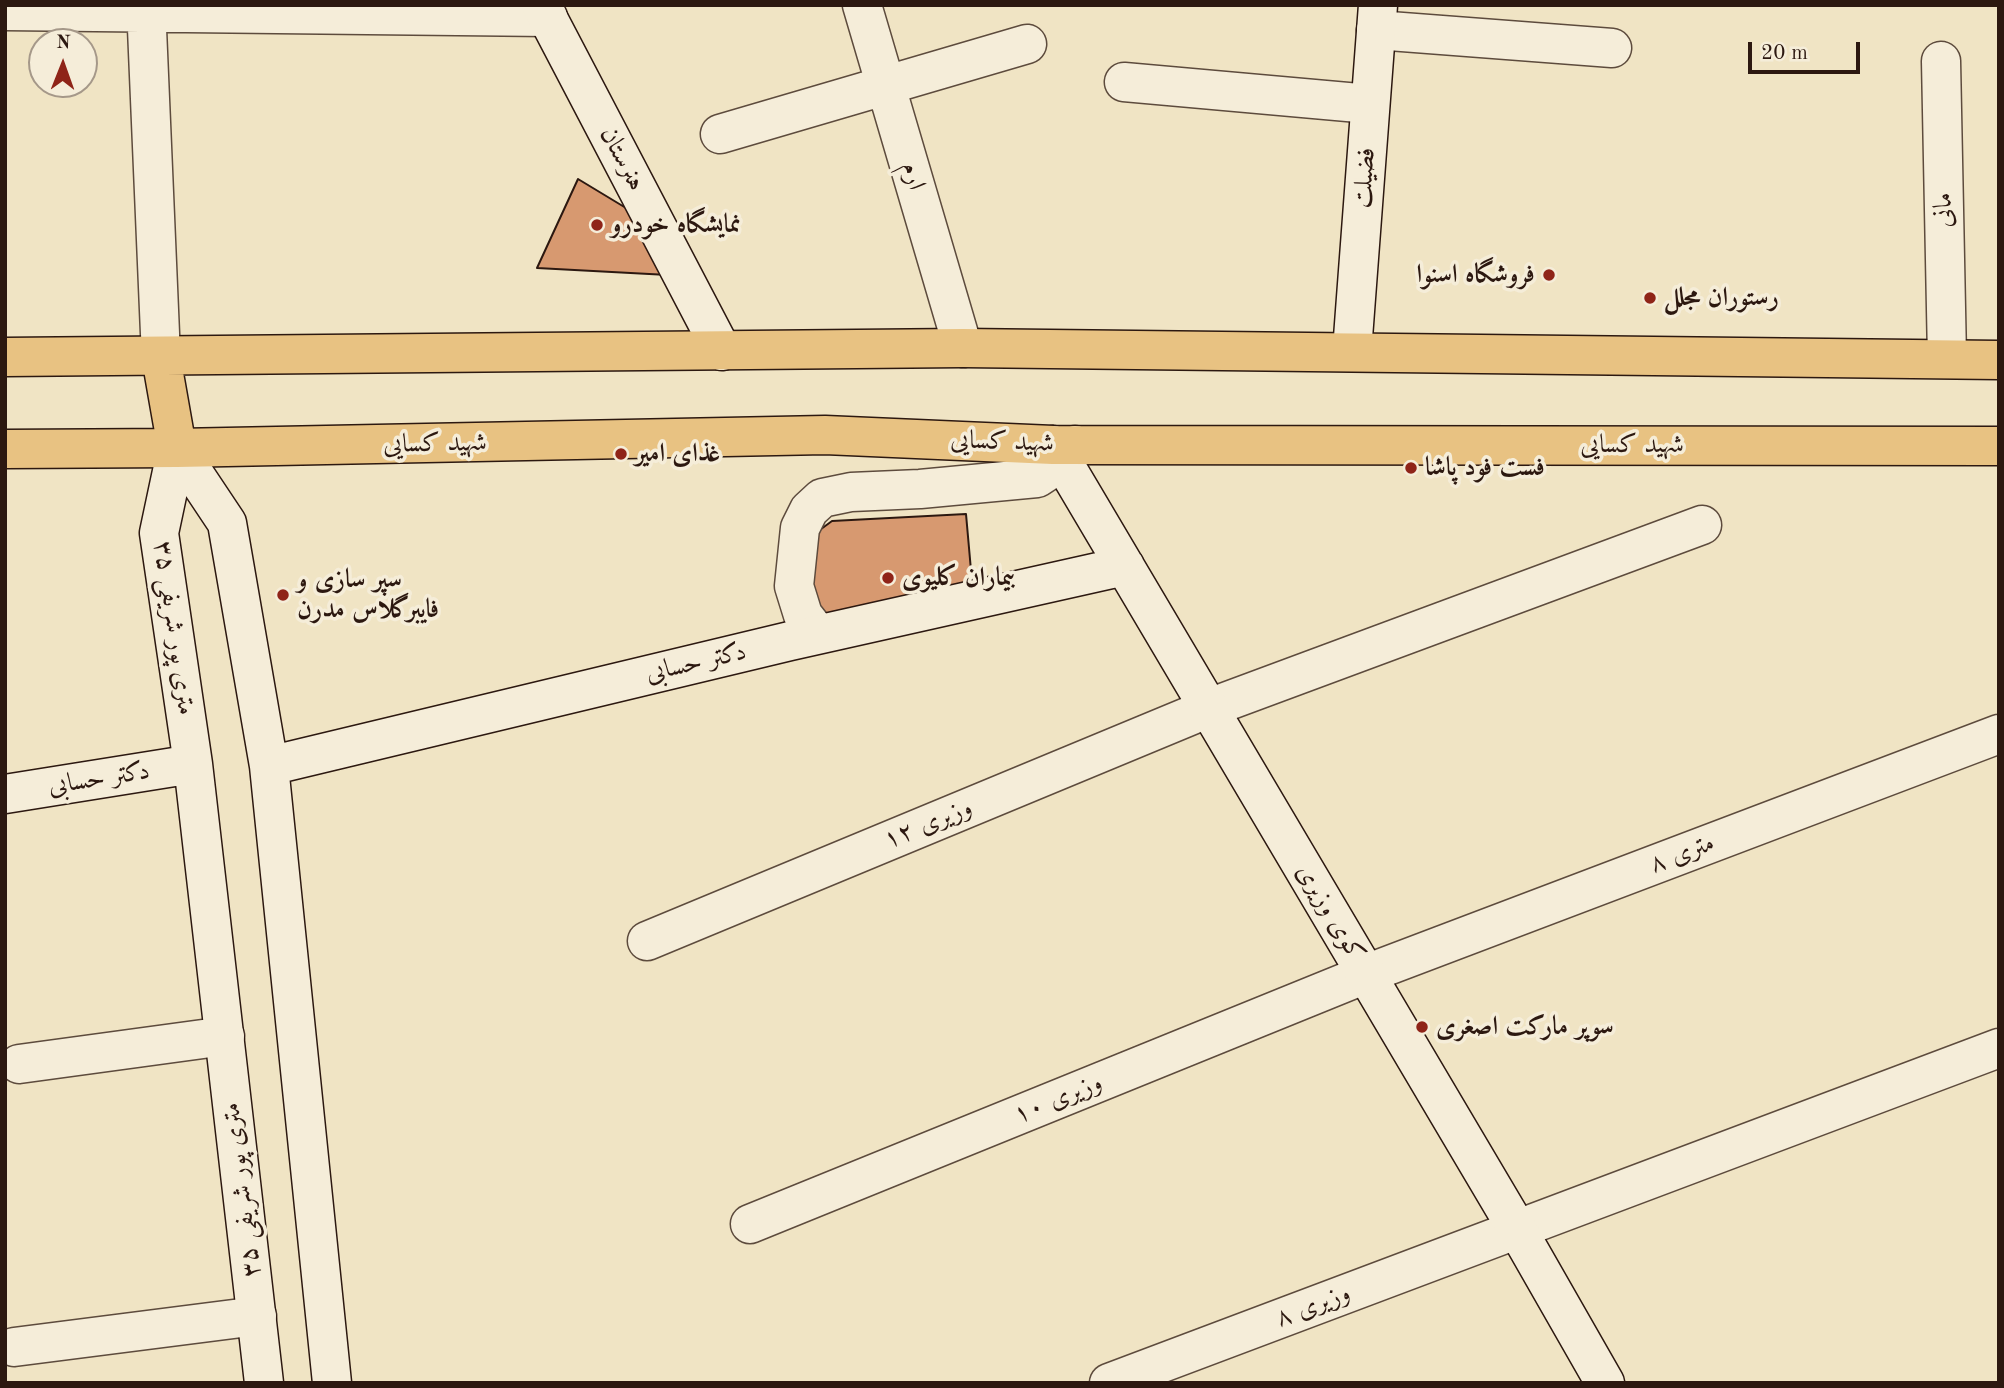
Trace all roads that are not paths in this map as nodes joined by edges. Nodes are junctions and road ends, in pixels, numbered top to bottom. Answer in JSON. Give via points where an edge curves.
{"nodes":[{"id":1,"x":862,"y":5,"type":"edge"},
{"id":2,"x":146,"y":8,"type":"edge"},
{"id":3,"x":5,"y":11,"type":"edge"},
{"id":4,"x":544,"y":11,"type":"edge"},
{"id":5,"x":1377,"y":18,"type":"edge"},
{"id":6,"x":1027,"y":44,"type":"dead end"},
{"id":7,"x":1612,"y":48,"type":"dead end"},
{"id":8,"x":1941,"y":61,"type":"dead end"},
{"id":9,"x":1124,"y":82,"type":"dead end"},
{"id":10,"x":886,"y":86,"type":"junction"},
{"id":11,"x":1370,"y":104,"type":"junction"},
{"id":12,"x":720,"y":134,"type":"dead end"},
{"id":13,"x":963,"y":348,"type":"junction"},
{"id":14,"x":722,"y":351,"type":"junction"},
{"id":15,"x":1352,"y":351,"type":"junction"},
{"id":16,"x":5,"y":357,"type":"edge"},
{"id":17,"x":161,"y":357,"type":"junction"},
{"id":18,"x":1947,"y":358,"type":"junction"},
{"id":19,"x":1999,"y":360,"type":"edge"},
{"id":20,"x":1999,"y":446,"type":"edge"},
{"id":21,"x":177,"y":448,"type":"junction"},
{"id":22,"x":5,"y":449,"type":"edge"},
{"id":23,"x":1064,"y":450,"type":"junction"},
{"id":24,"x":1702,"y":525,"type":"dead end"},
{"id":25,"x":1125,"y":566,"type":"junction"},
{"id":26,"x":818,"y":634,"type":"junction"},
{"id":27,"x":1209,"y":708,"type":"junction"},
{"id":28,"x":1999,"y":734,"type":"edge"},
{"id":29,"x":193,"y":764,"type":"junction"},
{"id":30,"x":269,"y":766,"type":"junction"},
{"id":31,"x":5,"y":794,"type":"edge"},
{"id":32,"x":647,"y":941,"type":"dead end"},
{"id":33,"x":1366,"y":974,"type":"junction"},
{"id":34,"x":225,"y":1036,"type":"junction"},
{"id":35,"x":1999,"y":1048,"type":"edge"},
{"id":36,"x":19,"y":1064,"type":"dead end"},
{"id":37,"x":750,"y":1224,"type":"dead end"},
{"id":38,"x":1517,"y":1229,"type":"junction"},
{"id":39,"x":257,"y":1316,"type":"junction"},
{"id":40,"x":14,"y":1347,"type":"dead end"},
{"id":41,"x":264,"y":1383,"type":"edge"},
{"id":42,"x":332,"y":1383,"type":"edge"},
{"id":43,"x":1109,"y":1383,"type":"edge"},
{"id":44,"x":1605,"y":1383,"type":"edge"}],
"edges":[{"from":1,"to":10,"type":"street","name":"ارم"},
{"from":2,"to":3,"type":"street"},
{"from":2,"to":4,"type":"street"},
{"from":2,"to":17,"type":"street"},
{"from":4,"to":14,"type":"street","name":"هنرستان"},
{"from":5,"to":7,"type":"street"},
{"from":5,"to":11,"type":"street","name":"فضیلت"},
{"from":6,"to":10,"type":"street"},
{"from":8,"to":18,"type":"street","name":"مانی"},
{"from":9,"to":11,"type":"street"},
{"from":10,"to":12,"type":"street"},
{"from":10,"to":13,"type":"street","name":"ارم"},
{"from":11,"to":15,"type":"street","name":"فضیلت"},
{"from":13,"to":14,"type":"main road"},
{"from":13,"to":15,"type":"main road"},
{"from":14,"to":17,"type":"main road"},
{"from":15,"to":18,"type":"main road"},
{"from":16,"to":17,"type":"main road"},
{"from":17,"to":21,"type":"main road"},
{"from":18,"to":19,"type":"main road"},
{"from":20,"to":23,"type":"main road","name":"شهید کسایی"},
{"from":21,"to":22,"type":"main road","name":"شهید کسایی"},
{"from":21,"to":23,"type":"main road","name":"شهید کسایی","via":[[825,435]]},
{"from":21,"to":29,"type":"street","name":"۳۵ متری پور شریفی","via":[[159,533]]},
{"from":21,"to":30,"type":"street","via":[[227,523]]},
{"from":23,"to":25,"type":"street","name":"کوی وزیری"},
{"from":23,"to":26,"type":"street","via":[[1037,478],[851,492],[821,499],[808,510],[800,528],[794,586],[803,615]]},
{"from":24,"to":27,"type":"street","name":"وزيری ۱۲"},
{"from":25,"to":26,"type":"street","name":"دکتر حسابی"},
{"from":25,"to":27,"type":"street","name":"کوی وزیری"},
{"from":26,"to":30,"type":"street","name":"دکتر حسابی"},
{"from":27,"to":32,"type":"street","name":"وزيری ۱۲"},
{"from":27,"to":33,"type":"street","name":"کوی وزیری"},
{"from":28,"to":33,"type":"street","name":"متری ۸"},
{"from":29,"to":31,"type":"street","name":"دکتر حسابی"},
{"from":29,"to":34,"type":"street","name":"۳۵ متری پور شریفی"},
{"from":30,"to":42,"type":"street"},
{"from":33,"to":37,"type":"street","name":"وزیری ۱۰"},
{"from":33,"to":38,"type":"street","name":"کوی وزیری"},
{"from":34,"to":36,"type":"street"},
{"from":34,"to":39,"type":"street","name":"۳۵ متری پور شریفی"},
{"from":35,"to":38,"type":"street","name":"وزیری ۸"},
{"from":38,"to":43,"type":"street","name":"وزیری ۸"},
{"from":38,"to":44,"type":"street","name":"کوی وزیری"},
{"from":39,"to":40,"type":"street"},
{"from":39,"to":41,"type":"street","name":"۳۵ متری پور شریفی"}]}
